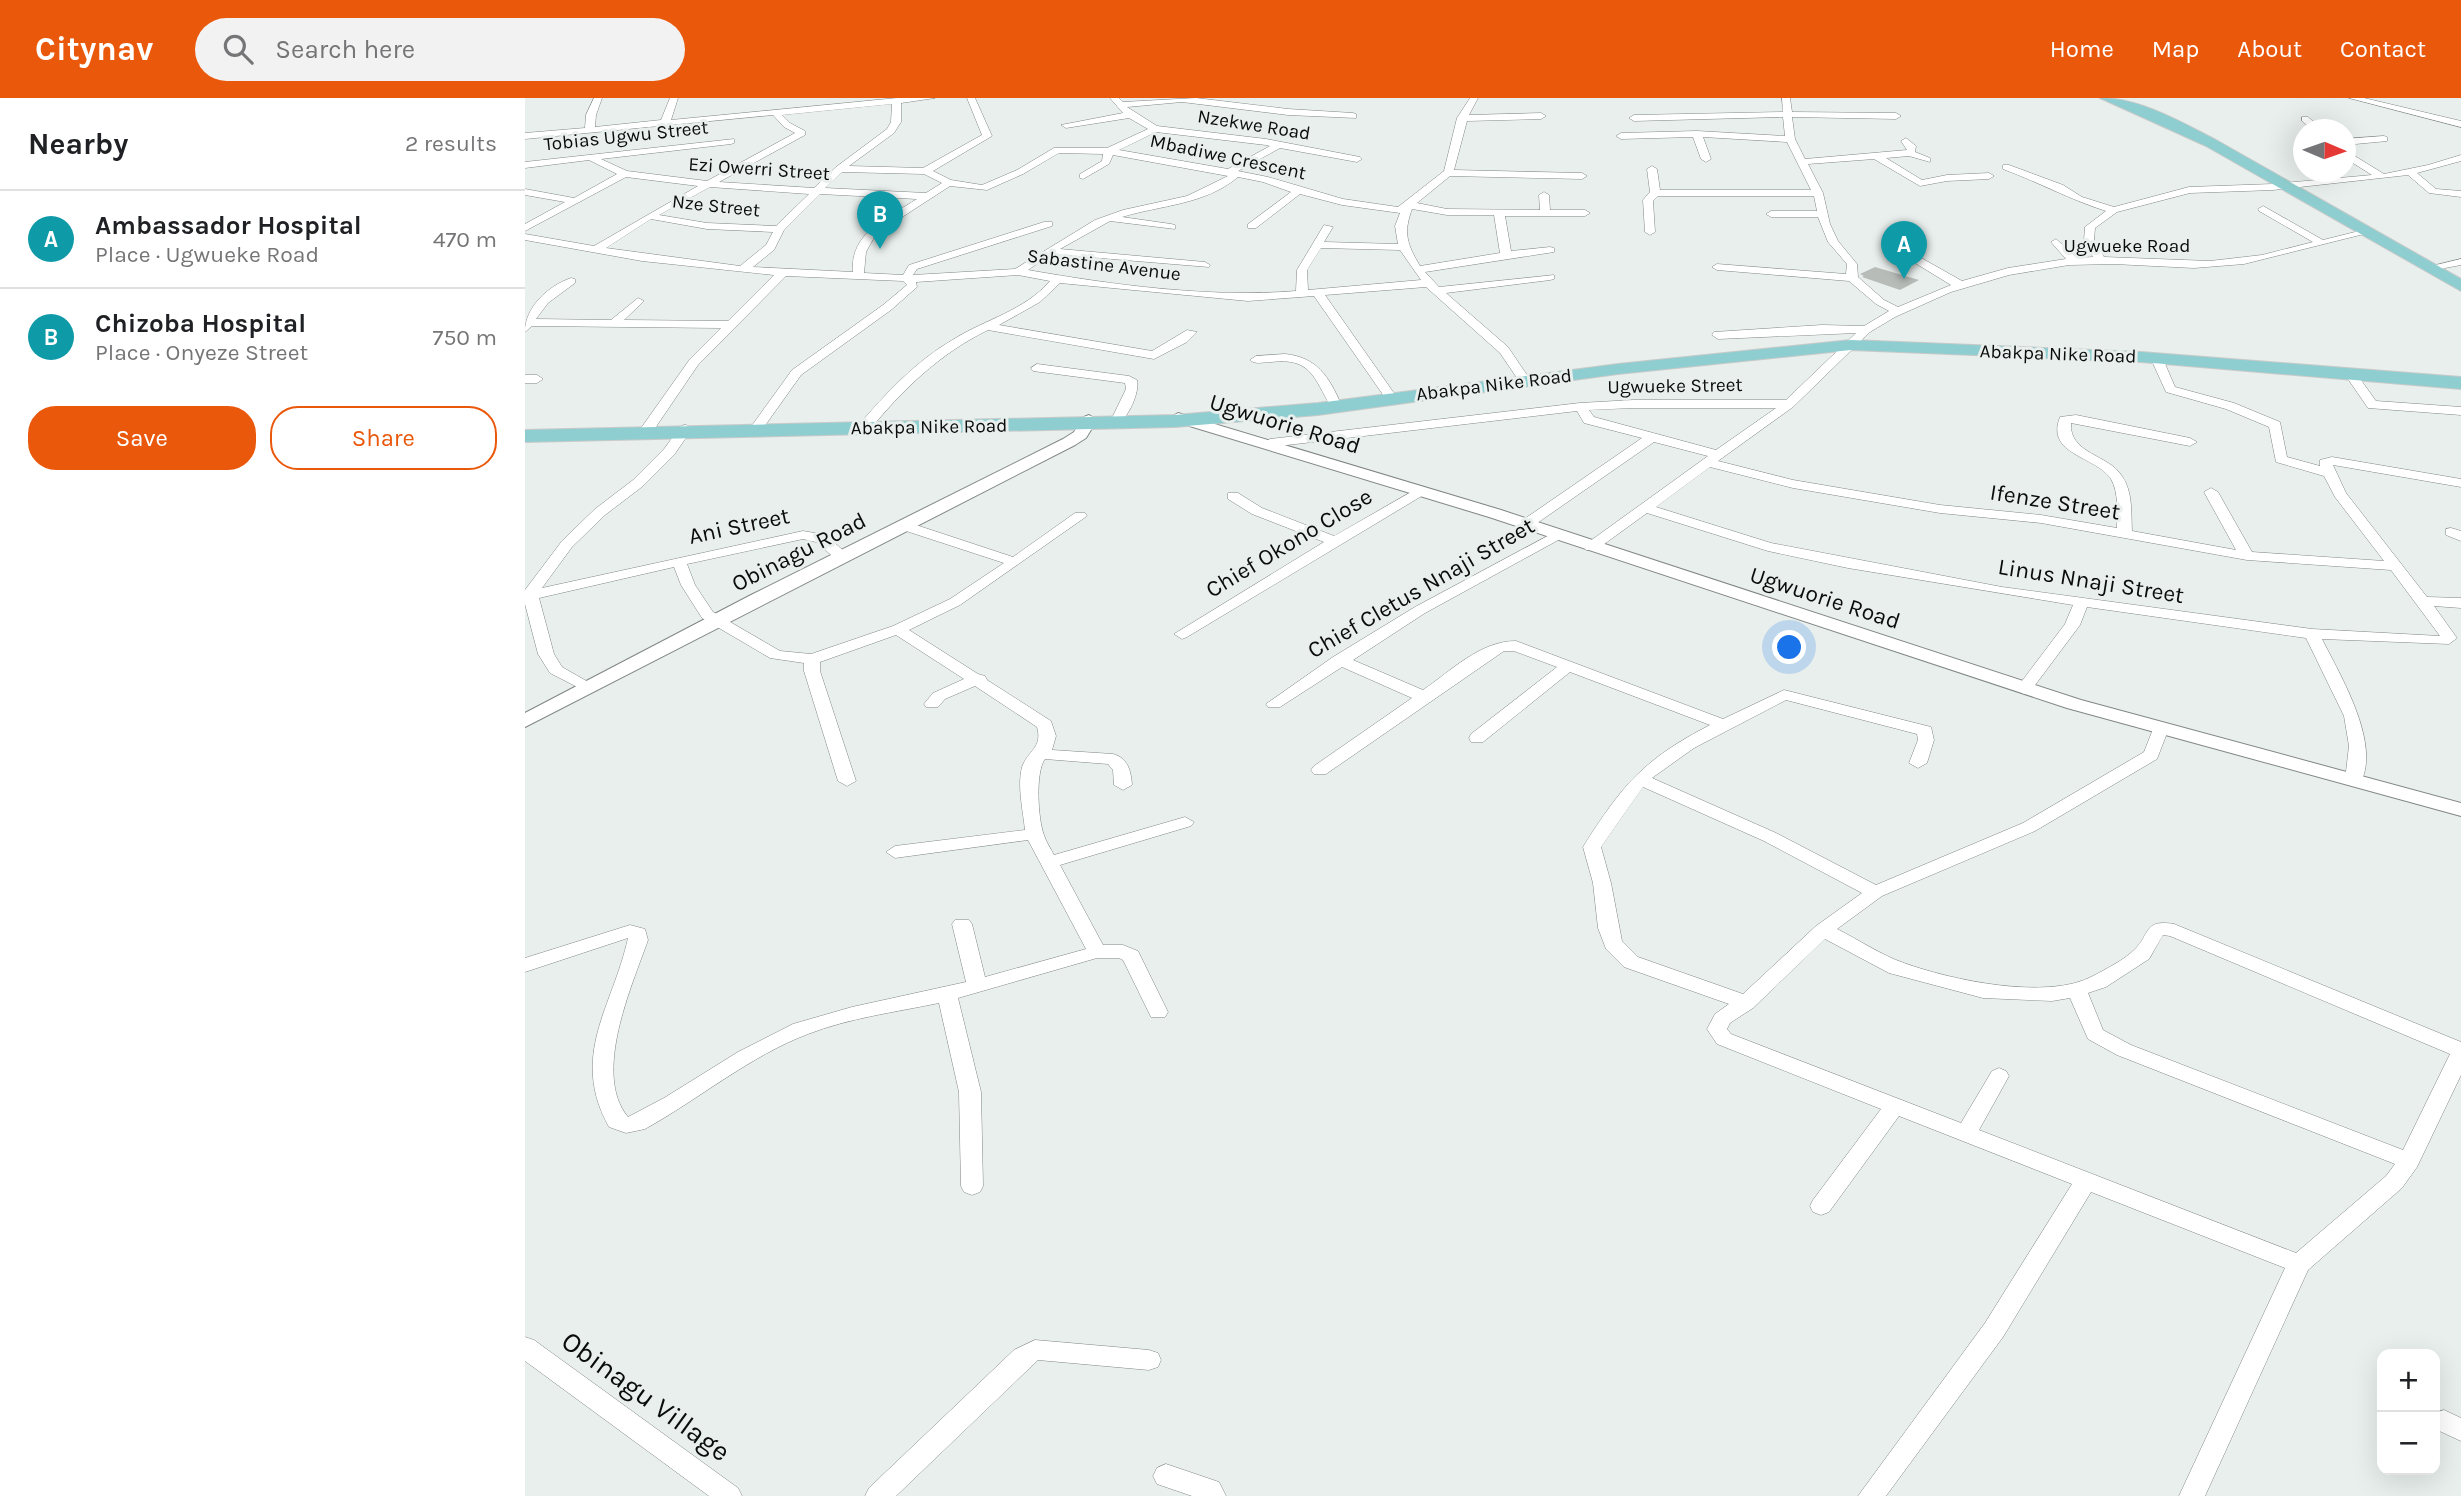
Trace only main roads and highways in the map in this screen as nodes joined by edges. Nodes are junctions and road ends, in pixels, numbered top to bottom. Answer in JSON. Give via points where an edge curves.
{"nodes":[{"id":1,"x":2107,"y":98,"type":"edge"},
{"id":2,"x":2461,"y":286,"type":"edge"},
{"id":3,"x":1857,"y":339,"type":"joint"},
{"id":4,"x":2155,"y":358,"type":"junction"},
{"id":5,"x":2461,"y":373,"type":"edge"},
{"id":6,"x":1523,"y":379,"type":"junction"},
{"id":7,"x":2438,"y":379,"type":"joint"},
{"id":8,"x":2461,"y":383,"type":"edge"},
{"id":9,"x":1182,"y":419,"type":"junction"},
{"id":10,"x":1088,"y":422,"type":"junction"},
{"id":11,"x":525,"y":434,"type":"edge"}],
"edges":[{"from":1,"to":2,"type":"main road","via":[[2181,128]]},
{"from":3,"to":4,"type":"main road","name":"Abakpa Nike Road"},
{"from":3,"to":6,"type":"main road","name":"Abakpa Nike Road"},
{"from":4,"to":5,"type":"main road","via":[[2176,353],[2225,355]]},
{"from":4,"to":7,"type":"main road","name":"Abakpa Nike Road"},
{"from":4,"to":8,"type":"main road","via":[[2225,370]]},
{"from":6,"to":9,"type":"main road","name":"Abakpa Nike Road"},
{"from":6,"to":9,"type":"main road","name":"Abakpa Nike Road","via":[[1318,409]]},
{"from":7,"to":8,"type":"main road","name":"Abakpa Nike Road"},
{"from":9,"to":10,"type":"main road","name":"Abakpa Nike Road"},
{"from":9,"to":10,"type":"main road","name":"Abakpa Nike Road"},
{"from":10,"to":11,"type":"main road","name":"Abakpa Nike Road"}]}
